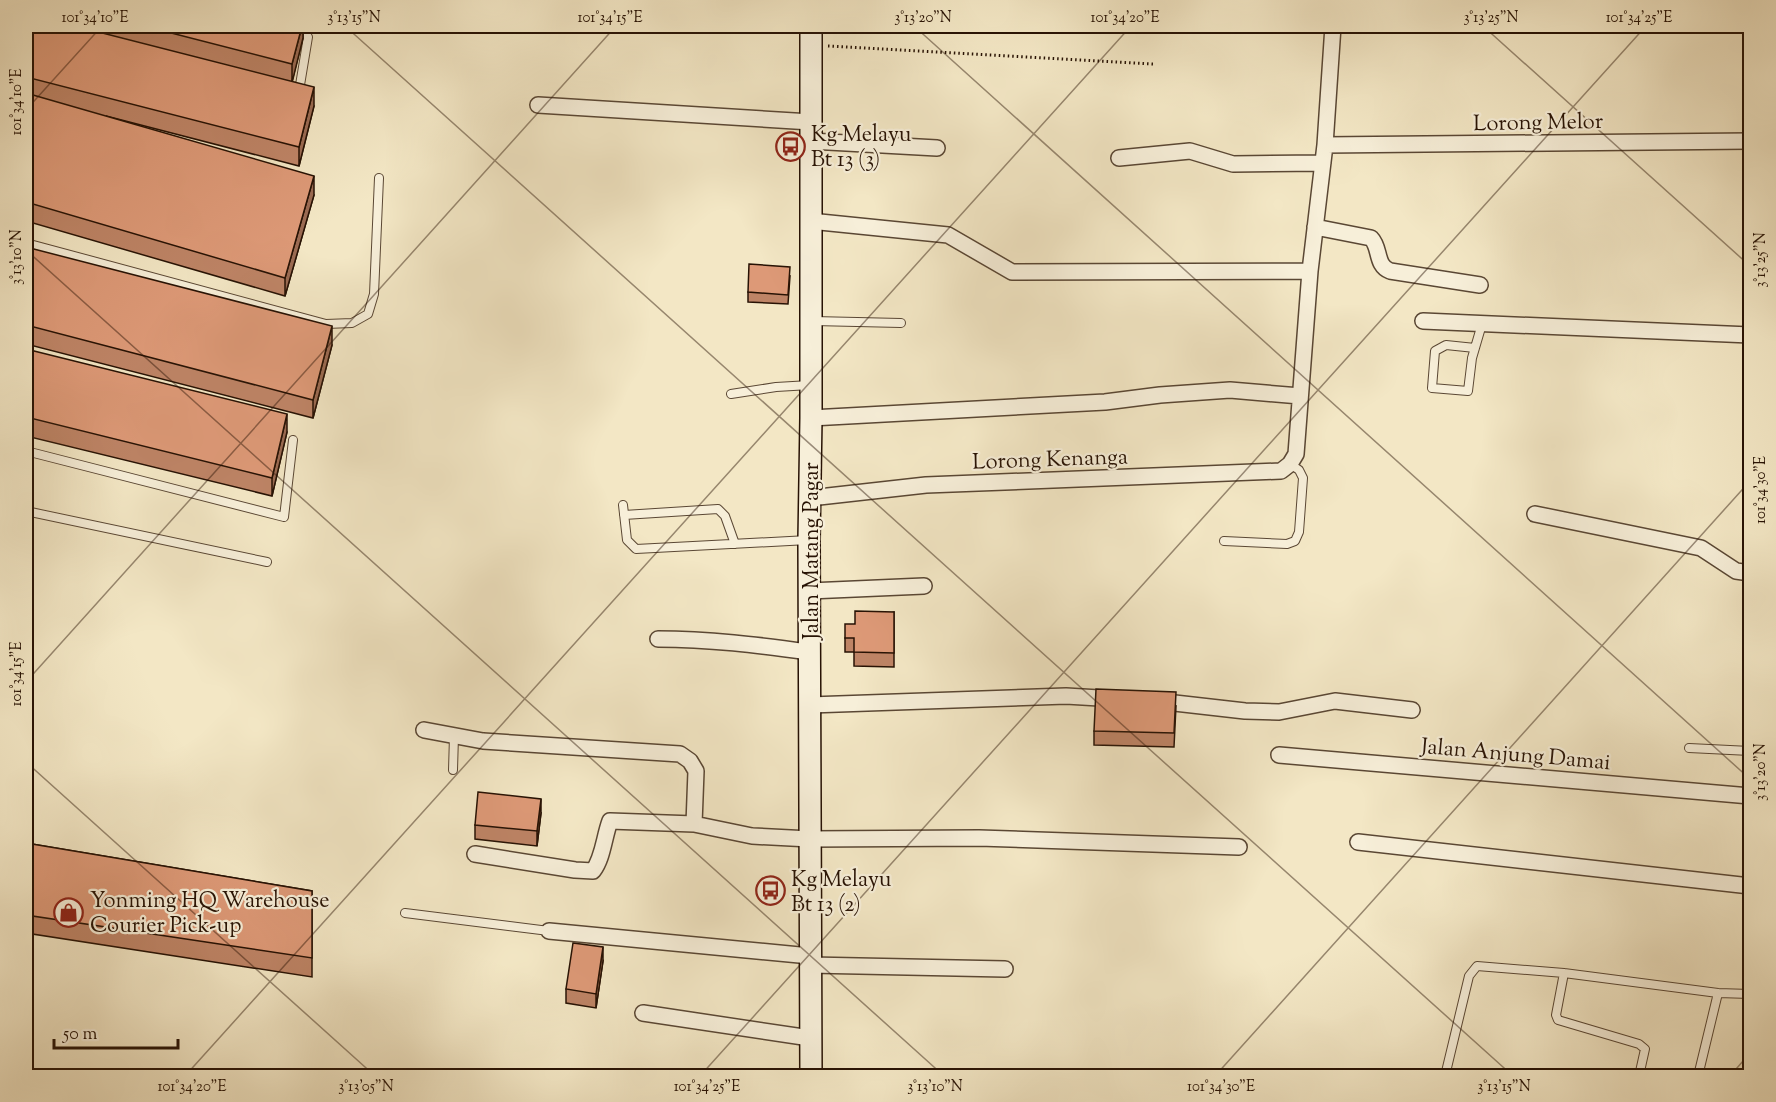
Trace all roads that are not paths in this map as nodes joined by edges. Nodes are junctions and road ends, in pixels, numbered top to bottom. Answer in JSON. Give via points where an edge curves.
{"nodes":[{"id":1,"x":293,"y":26,"type":"edge"},
{"id":2,"x":1333,"y":26,"type":"edge"},
{"id":3,"x":811,"y":35,"type":"edge"},
{"id":4,"x":286,"y":90,"type":"edge"},
{"id":5,"x":538,"y":105,"type":"dead end"},
{"id":6,"x":811,"y":131,"type":"junction"},
{"id":7,"x":1750,"y":141,"type":"edge"},
{"id":8,"x":1325,"y":145,"type":"junction"},
{"id":9,"x":937,"y":148,"type":"dead end"},
{"id":10,"x":1119,"y":158,"type":"dead end"},
{"id":11,"x":1323,"y":163,"type":"junction"},
{"id":12,"x":379,"y":178,"type":"dead end"},
{"id":13,"x":810,"y":221,"type":"junction"},
{"id":14,"x":1315,"y":227,"type":"junction"},
{"id":15,"x":26,"y":243,"type":"edge"},
{"id":16,"x":1310,"y":271,"type":"junction"},
{"id":17,"x":1480,"y":285,"type":"dead end"},
{"id":18,"x":811,"y":321,"type":"junction"},
{"id":19,"x":1423,"y":321,"type":"dead end"},
{"id":20,"x":901,"y":323,"type":"dead end"},
{"id":21,"x":1482,"y":324,"type":"junction"},
{"id":22,"x":1750,"y":335,"type":"edge"},
{"id":23,"x":1475,"y":348,"type":"junction"},
{"id":24,"x":812,"y":385,"type":"junction"},
{"id":25,"x":731,"y":394,"type":"dead end"},
{"id":26,"x":1300,"y":396,"type":"junction"},
{"id":27,"x":812,"y":418,"type":"junction"},
{"id":28,"x":292,"y":440,"type":"dead end"},
{"id":29,"x":26,"y":451,"type":"edge"},
{"id":30,"x":1290,"y":464,"type":"junction"},
{"id":31,"x":810,"y":498,"type":"junction"},
{"id":32,"x":623,"y":505,"type":"dead end"},
{"id":33,"x":26,"y":511,"type":"edge"},
{"id":34,"x":624,"y":514,"type":"junction"},
{"id":35,"x":1535,"y":514,"type":"dead end"},
{"id":36,"x":809,"y":540,"type":"junction"},
{"id":37,"x":1224,"y":540,"type":"dead end"},
{"id":38,"x":735,"y":544,"type":"junction"},
{"id":39,"x":267,"y":562,"type":"dead end"},
{"id":40,"x":1750,"y":573,"type":"edge"},
{"id":41,"x":924,"y":586,"type":"dead end"},
{"id":42,"x":809,"y":591,"type":"junction"},
{"id":43,"x":658,"y":639,"type":"dead end"},
{"id":44,"x":809,"y":652,"type":"junction"},
{"id":45,"x":810,"y":705,"type":"junction"},
{"id":46,"x":1412,"y":710,"type":"dead end"},
{"id":47,"x":424,"y":730,"type":"dead end"},
{"id":48,"x":454,"y":736,"type":"junction"},
{"id":49,"x":1689,"y":748,"type":"dead end"},
{"id":50,"x":1750,"y":751,"type":"edge"},
{"id":51,"x":1279,"y":755,"type":"dead end"},
{"id":52,"x":453,"y":770,"type":"dead end"},
{"id":53,"x":1750,"y":795,"type":"edge"},
{"id":54,"x":694,"y":824,"type":"junction"},
{"id":55,"x":810,"y":838,"type":"junction"},
{"id":56,"x":1358,"y":842,"type":"dead end"},
{"id":57,"x":1239,"y":847,"type":"dead end"},
{"id":58,"x":475,"y":854,"type":"dead end"},
{"id":59,"x":1750,"y":886,"type":"edge"},
{"id":60,"x":405,"y":913,"type":"dead end"},
{"id":61,"x":549,"y":930,"type":"joint"},
{"id":62,"x":810,"y":960,"type":"junction"},
{"id":63,"x":1005,"y":969,"type":"dead end"},
{"id":64,"x":1563,"y":973,"type":"junction"},
{"id":65,"x":1718,"y":993,"type":"junction"},
{"id":66,"x":1750,"y":994,"type":"edge"},
{"id":67,"x":643,"y":1013,"type":"dead end"},
{"id":68,"x":810,"y":1038,"type":"junction"},
{"id":69,"x":811,"y":1077,"type":"edge"},
{"id":70,"x":1445,"y":1077,"type":"edge"},
{"id":71,"x":1639,"y":1077,"type":"edge"},
{"id":72,"x":1698,"y":1077,"type":"edge"}],
"edges":[{"from":1,"to":4,"type":"lane","via":[[300,27],[308,37],[300,85]]},
{"from":2,"to":8,"type":"street"},
{"from":3,"to":6,"type":"main road","name":"Jalan Matang Pagar"},
{"from":5,"to":6,"type":"street"},
{"from":6,"to":9,"type":"street"},
{"from":6,"to":13,"type":"main road","name":"Jalan Matang Pagar"},
{"from":7,"to":8,"type":"street","name":"Lorong Melor"},
{"from":8,"to":11,"type":"street"},
{"from":10,"to":11,"type":"street","via":[[1190,151],[1233,164]]},
{"from":11,"to":14,"type":"street"},
{"from":12,"to":15,"type":"lane","via":[[374,294],[368,314],[352,323],[326,324]]},
{"from":13,"to":16,"type":"street","via":[[948,235],[1012,272]]},
{"from":13,"to":18,"type":"main road","name":"Jalan Matang Pagar"},
{"from":14,"to":16,"type":"street"},
{"from":14,"to":17,"type":"street","via":[[1371,238],[1376,243],[1380,263],[1390,271]]},
{"from":16,"to":26,"type":"street"},
{"from":18,"to":20,"type":"lane"},
{"from":18,"to":24,"type":"main road","name":"Jalan Matang Pagar"},
{"from":19,"to":21,"type":"street"},
{"from":21,"to":22,"type":"street"},
{"from":21,"to":23,"type":"lane"},
{"from":23,"to":23,"type":"lane","via":[[1468,391],[1432,388],[1435,351],[1446,345]]},
{"from":24,"to":25,"type":"lane"},
{"from":24,"to":27,"type":"main road","name":"Jalan Matang Pagar"},
{"from":26,"to":27,"type":"street","via":[[1230,390],[1105,402]]},
{"from":26,"to":30,"type":"street","via":[[1296,454]]},
{"from":27,"to":31,"type":"main road","name":"Jalan Matang Pagar"},
{"from":28,"to":29,"type":"lane","via":[[284,517]]},
{"from":30,"to":31,"type":"street","name":"Lorong Kenanga","via":[[1281,471],[926,484]]},
{"from":30,"to":37,"type":"lane","via":[[1303,478],[1295,541],[1287,544]]},
{"from":31,"to":36,"type":"main road","name":"Jalan Matang Pagar"},
{"from":32,"to":34,"type":"lane"},
{"from":33,"to":39,"type":"lane"},
{"from":34,"to":38,"type":"lane","via":[[718,509],[725,516]]},
{"from":34,"to":38,"type":"lane","via":[[627,540],[636,549]]},
{"from":35,"to":40,"type":"street","via":[[1701,548],[1736,571]]},
{"from":36,"to":38,"type":"lane"},
{"from":36,"to":42,"type":"main road","name":"Jalan Matang Pagar"},
{"from":41,"to":42,"type":"street"},
{"from":42,"to":44,"type":"main road","name":"Jalan Matang Pagar"},
{"from":43,"to":44,"type":"street","via":[[739,642]]},
{"from":44,"to":45,"type":"main road","name":"Jalan Matang Pagar"},
{"from":45,"to":46,"type":"street","via":[[1066,696],[1245,711],[1279,712],[1335,701]]},
{"from":45,"to":55,"type":"main road","name":"Jalan Matang Pagar"},
{"from":47,"to":48,"type":"street"},
{"from":48,"to":52,"type":"lane"},
{"from":48,"to":54,"type":"street","via":[[680,754],[696,771]]},
{"from":49,"to":50,"type":"lane"},
{"from":51,"to":53,"type":"street","name":"Jalan Anjung Damai"},
{"from":54,"to":55,"type":"street","via":[[752,836]]},
{"from":54,"to":58,"type":"street","via":[[610,821],[599,863],[593,871]]},
{"from":55,"to":57,"type":"street","via":[[979,837]]},
{"from":55,"to":62,"type":"main road","name":"Jalan Matang Pagar"},
{"from":56,"to":59,"type":"street"},
{"from":60,"to":61,"type":"lane"},
{"from":61,"to":62,"type":"street"},
{"from":62,"to":63,"type":"street"},
{"from":62,"to":68,"type":"main road","name":"Jalan Matang Pagar"},
{"from":64,"to":65,"type":"lane"},
{"from":64,"to":70,"type":"lane","via":[[1477,966],[1469,976]]},
{"from":64,"to":71,"type":"lane","via":[[1558,1020],[1639,1044],[1645,1049]]},
{"from":65,"to":66,"type":"lane"},
{"from":65,"to":72,"type":"lane"},
{"from":67,"to":68,"type":"street"},
{"from":68,"to":69,"type":"main road","name":"Jalan Matang Pagar"}]}
